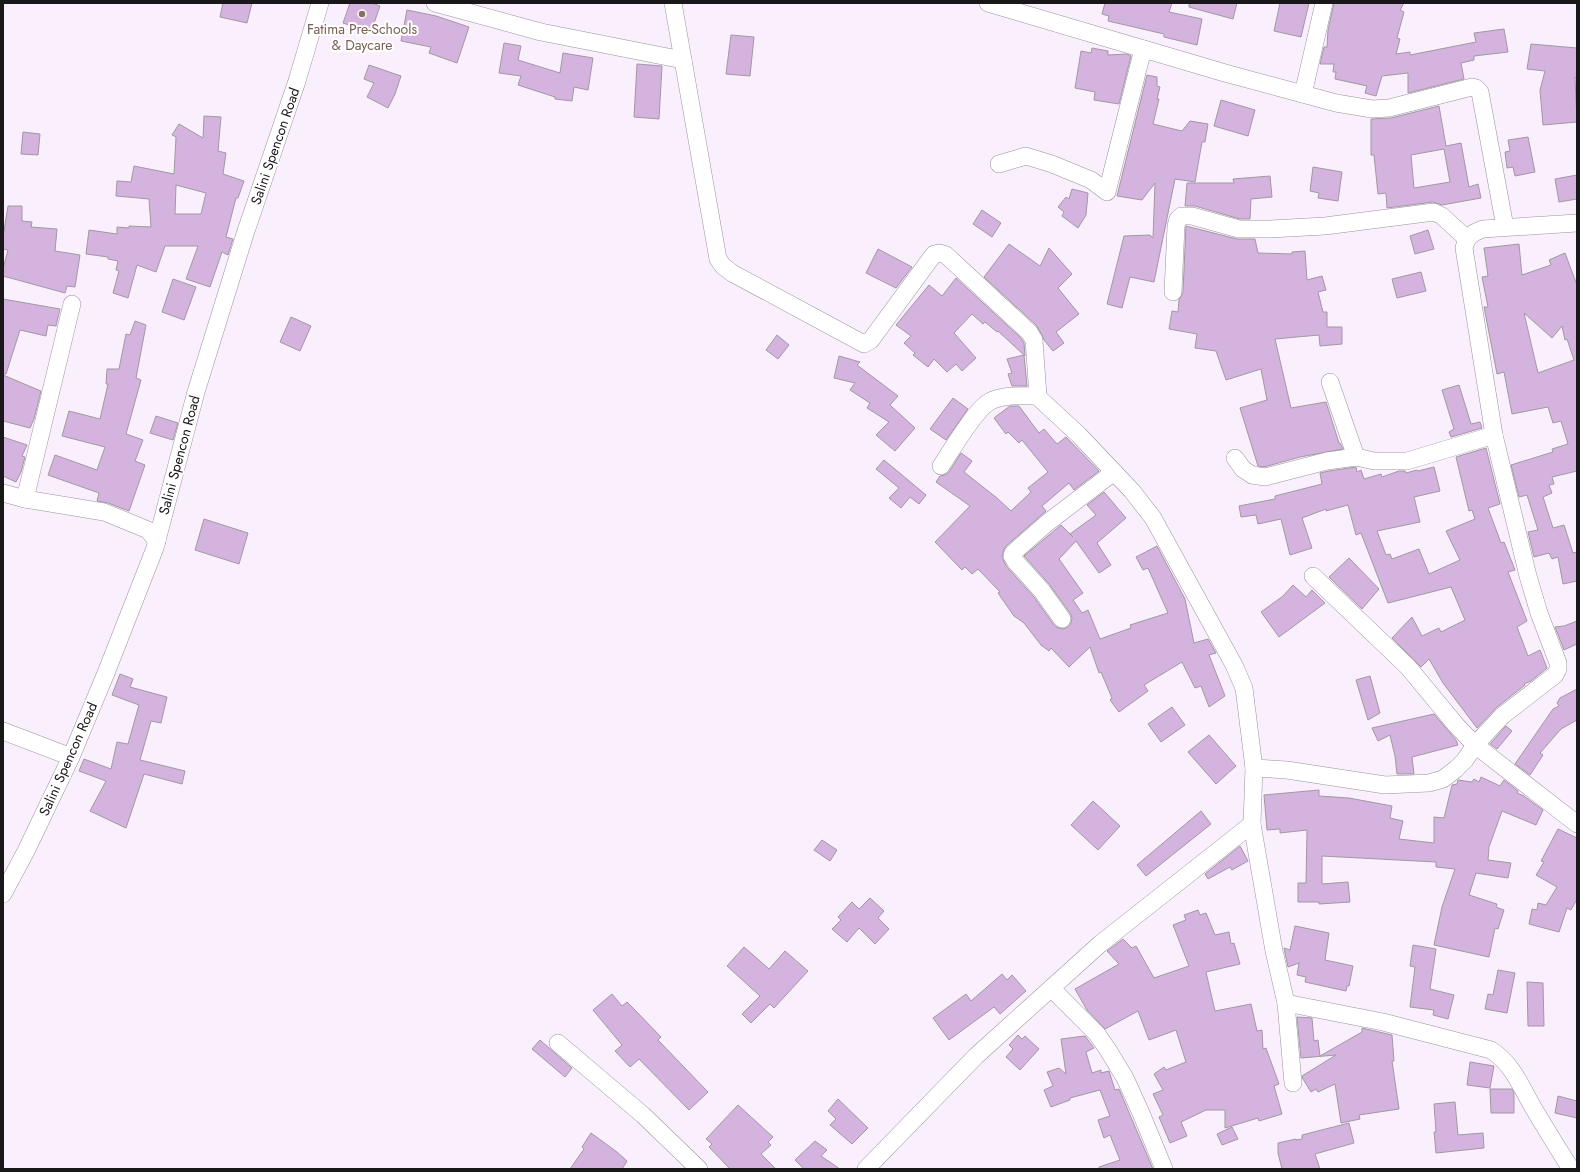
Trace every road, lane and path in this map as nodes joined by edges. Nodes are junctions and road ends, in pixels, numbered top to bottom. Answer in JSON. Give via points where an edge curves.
{"nodes":[{"id":1,"x":320,"y":3,"type":"edge"},
{"id":2,"x":435,"y":3,"type":"edge"},
{"id":3,"x":673,"y":3,"type":"edge"},
{"id":4,"x":988,"y":3,"type":"edge"},
{"id":5,"x":1324,"y":3,"type":"edge"},
{"id":6,"x":1143,"y":49,"type":"junction"},
{"id":7,"x":683,"y":60,"type":"junction"},
{"id":8,"x":1303,"y":94,"type":"junction"},
{"id":9,"x":999,"y":164,"type":"dead end"},
{"id":10,"x":1577,"y":223,"type":"edge"},
{"id":11,"x":1505,"y":227,"type":"junction"},
{"id":12,"x":1466,"y":239,"type":"junction"},
{"id":13,"x":1173,"y":292,"type":"dead end"},
{"id":14,"x":72,"y":304,"type":"dead end"},
{"id":15,"x":1330,"y":382,"type":"dead end"},
{"id":16,"x":1038,"y":396,"type":"junction"},
{"id":17,"x":1494,"y":435,"type":"junction"},
{"id":18,"x":1356,"y":456,"type":"junction"},
{"id":19,"x":1235,"y":458,"type":"dead end"},
{"id":20,"x":941,"y":466,"type":"dead end"},
{"id":21,"x":1114,"y":472,"type":"junction"},
{"id":22,"x":3,"y":493,"type":"edge"},
{"id":23,"x":25,"y":499,"type":"junction"},
{"id":24,"x":157,"y":542,"type":"junction"},
{"id":25,"x":1313,"y":576,"type":"dead end"},
{"id":26,"x":1062,"y":619,"type":"dead end"},
{"id":27,"x":3,"y":731,"type":"edge"},
{"id":28,"x":1475,"y":745,"type":"junction"},
{"id":29,"x":71,"y":757,"type":"junction"},
{"id":30,"x":1254,"y":768,"type":"junction"},
{"id":31,"x":1252,"y":824,"type":"junction"},
{"id":32,"x":1577,"y":824,"type":"edge"},
{"id":33,"x":3,"y":894,"type":"edge"},
{"id":34,"x":1051,"y":988,"type":"junction"},
{"id":35,"x":1286,"y":1003,"type":"junction"},
{"id":36,"x":558,"y":1043,"type":"dead end"},
{"id":37,"x":1292,"y":1083,"type":"dead end"},
{"id":38,"x":699,"y":1169,"type":"edge"},
{"id":39,"x":866,"y":1169,"type":"edge"},
{"id":40,"x":1164,"y":1169,"type":"edge"},
{"id":41,"x":1571,"y":1169,"type":"edge"}],
"edges":[{"from":1,"to":24,"type":"street","name":"Salini Spencon Road","via":[[203,369]]},
{"from":2,"to":7,"type":"street","via":[[541,32]]},
{"from":3,"to":7,"type":"street"},
{"from":4,"to":6,"type":"street"},
{"from":5,"to":8,"type":"street"},
{"from":6,"to":8,"type":"street"},
{"from":6,"to":9,"type":"street","via":[[1107,192],[1091,180],[1026,156]]},
{"from":7,"to":16,"type":"street","via":[[718,259],[723,266],[864,344],[871,340],[934,254],[946,255],[1029,332],[1034,340]]},
{"from":8,"to":11,"type":"street","via":[[1372,110],[1476,88],[1480,92]]},
{"from":10,"to":11,"type":"street"},
{"from":11,"to":12,"type":"street","via":[[1483,228],[1473,232]]},
{"from":12,"to":13,"type":"street","via":[[1442,216],[1434,212],[1325,226],[1270,229],[1239,229],[1192,216],[1181,216],[1176,226]]},
{"from":12,"to":17,"type":"street","via":[[1464,248]]},
{"from":14,"to":23,"type":"street"},
{"from":15,"to":18,"type":"street"},
{"from":16,"to":20,"type":"street","via":[[1007,397],[989,402],[975,416]]},
{"from":16,"to":21,"type":"street"},
{"from":17,"to":18,"type":"street","via":[[1407,461],[1374,461]]},
{"from":17,"to":28,"type":"street","via":[[1528,576],[1558,669],[1555,675],[1502,716]]},
{"from":18,"to":19,"type":"street","via":[[1265,477],[1252,475],[1243,469]]},
{"from":21,"to":26,"type":"street","via":[[1047,523],[1013,553],[1015,562],[1042,591]]},
{"from":21,"to":30,"type":"street","via":[[1153,518],[1234,665],[1244,688]]},
{"from":22,"to":23,"type":"street"},
{"from":23,"to":24,"type":"street","via":[[104,512],[148,530]]},
{"from":24,"to":29,"type":"street","name":"Salini Spencon Road"},
{"from":25,"to":28,"type":"street","via":[[1408,667]]},
{"from":27,"to":29,"type":"street"},
{"from":28,"to":30,"type":"street","via":[[1456,769],[1443,779],[1429,783],[1386,785],[1287,770]]},
{"from":28,"to":32,"type":"street"},
{"from":29,"to":33,"type":"street","name":"Salini Spencon Road"},
{"from":30,"to":31,"type":"street"},
{"from":31,"to":34,"type":"street","via":[[1100,944]]},
{"from":31,"to":35,"type":"street","via":[[1274,951]]},
{"from":34,"to":39,"type":"street","via":[[976,1056]]},
{"from":34,"to":40,"type":"street","via":[[1097,1034],[1108,1050],[1125,1078]]},
{"from":35,"to":37,"type":"street"},
{"from":35,"to":41,"type":"street","via":[[1383,1022],[1491,1050],[1509,1064]]},
{"from":36,"to":38,"type":"street","via":[[643,1115]]}]}
